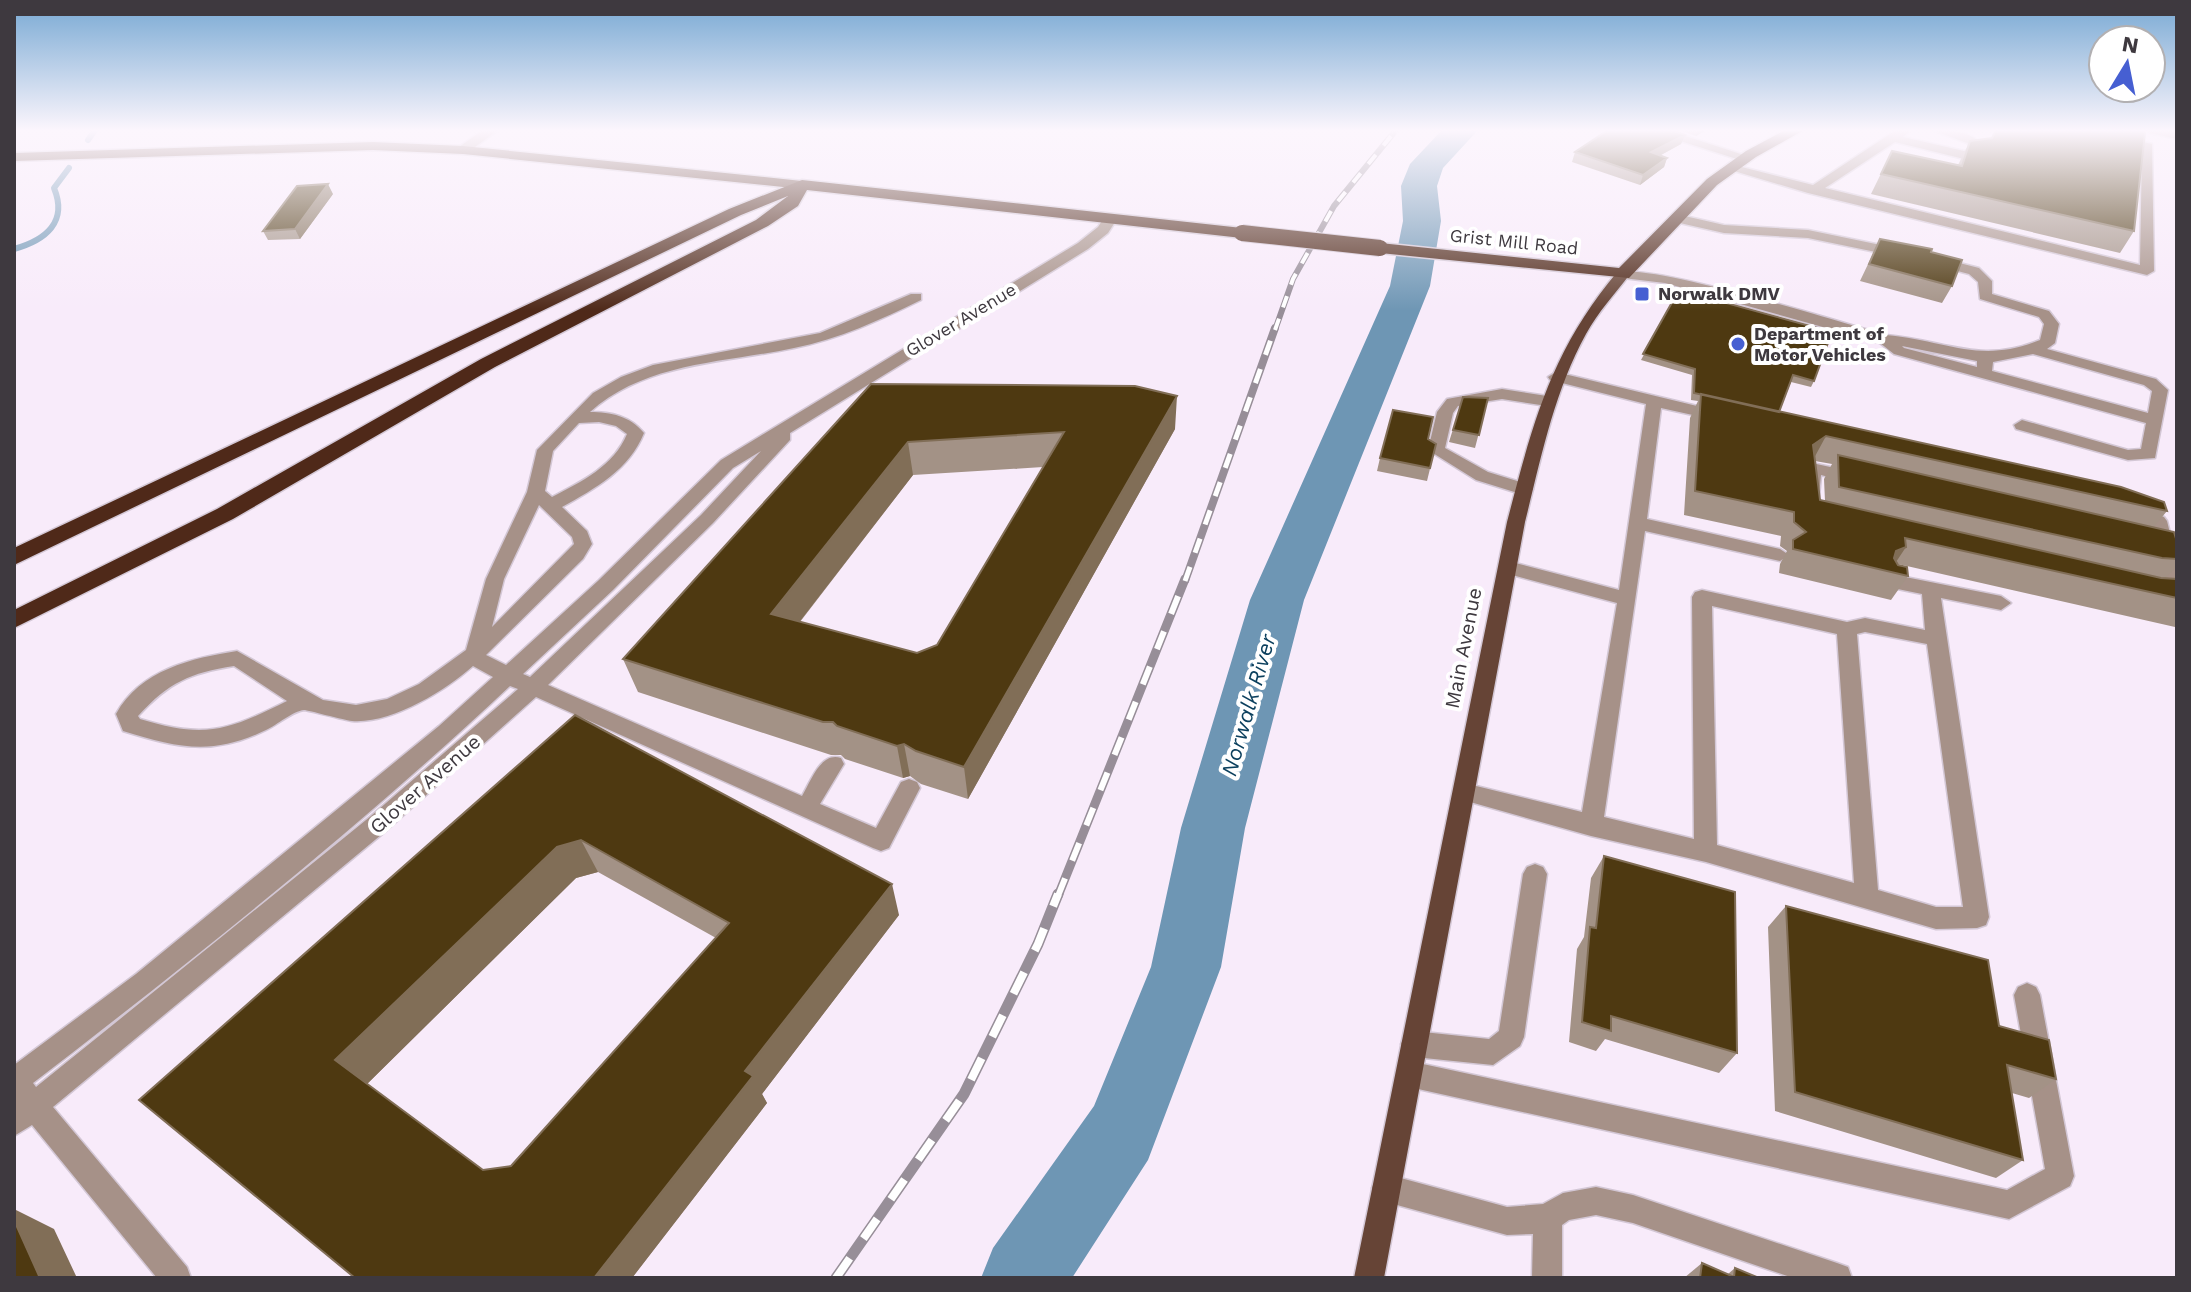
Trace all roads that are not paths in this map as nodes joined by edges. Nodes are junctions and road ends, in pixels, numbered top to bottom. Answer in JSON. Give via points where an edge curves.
{"nodes":[{"id":1,"x":789,"y":190,"type":"edge"},
{"id":2,"x":799,"y":190,"type":"edge"},
{"id":3,"x":850,"y":190,"type":"edge"},
{"id":4,"x":1706,"y":190,"type":"edge"},
{"id":5,"x":1814,"y":190,"type":"edge"},
{"id":6,"x":2148,"y":190,"type":"edge"},
{"id":7,"x":1676,"y":218,"type":"junction"},
{"id":8,"x":1110,"y":219,"type":"junction"},
{"id":9,"x":1623,"y":274,"type":"junction"},
{"id":10,"x":916,"y":297,"type":"dead end"},
{"id":11,"x":2040,"y":346,"type":"junction"},
{"id":12,"x":1984,"y":367,"type":"junction"},
{"id":13,"x":1556,"y":377,"type":"junction"},
{"id":14,"x":1547,"y":401,"type":"junction"},
{"id":15,"x":1654,"y":401,"type":"junction"},
{"id":16,"x":806,"y":413,"type":"junction"},
{"id":17,"x":574,"y":418,"type":"junction"},
{"id":18,"x":1730,"y":418,"type":"edge"},
{"id":19,"x":2155,"y":420,"type":"junction"},
{"id":20,"x":2022,"y":425,"type":"dead end"},
{"id":21,"x":1873,"y":482,"type":"edge"},
{"id":22,"x":1524,"y":489,"type":"junction"},
{"id":23,"x":536,"y":492,"type":"junction"},
{"id":24,"x":551,"y":505,"type":"junction"},
{"id":25,"x":1813,"y":505,"type":"edge"},
{"id":26,"x":2120,"y":507,"type":"edge"},
{"id":27,"x":1637,"y":523,"type":"junction"},
{"id":28,"x":1780,"y":555,"type":"dead end"},
{"id":29,"x":14,"y":557,"type":"edge"},
{"id":30,"x":1508,"y":567,"type":"junction"},
{"id":31,"x":1890,"y":581,"type":"edge"},
{"id":32,"x":1931,"y":590,"type":"junction"},
{"id":33,"x":2152,"y":593,"type":"edge"},
{"id":34,"x":1627,"y":599,"type":"junction"},
{"id":35,"x":2001,"y":603,"type":"dead end"},
{"id":36,"x":14,"y":620,"type":"edge"},
{"id":37,"x":1847,"y":629,"type":"junction"},
{"id":38,"x":1936,"y":639,"type":"junction"},
{"id":39,"x":474,"y":657,"type":"junction"},
{"id":40,"x":508,"y":676,"type":"junction"},
{"id":41,"x":533,"y":687,"type":"junction"},
{"id":42,"x":306,"y":700,"type":"junction"},
{"id":43,"x":833,"y":764,"type":"edge"},
{"id":44,"x":909,"y":788,"type":"edge"},
{"id":45,"x":1464,"y":792,"type":"junction"},
{"id":46,"x":806,"y":808,"type":"junction"},
{"id":47,"x":1591,"y":826,"type":"junction"},
{"id":48,"x":1706,"y":852,"type":"junction"},
{"id":49,"x":1535,"y":874,"type":"dead end"},
{"id":50,"x":1867,"y":897,"type":"junction"},
{"id":51,"x":2027,"y":995,"type":"dead end"},
{"id":52,"x":1414,"y":1044,"type":"junction"},
{"id":53,"x":1409,"y":1074,"type":"junction"},
{"id":54,"x":14,"y":1081,"type":"edge"},
{"id":55,"x":25,"y":1114,"type":"edge"},
{"id":56,"x":1386,"y":1188,"type":"junction"},
{"id":57,"x":1548,"y":1218,"type":"junction"},
{"id":58,"x":176,"y":1278,"type":"edge"},
{"id":59,"x":1369,"y":1278,"type":"edge"},
{"id":60,"x":1547,"y":1278,"type":"edge"},
{"id":61,"x":1837,"y":1278,"type":"edge"}],
"edges":[{"from":1,"to":29,"type":"highway"},
{"from":2,"to":36,"type":"highway","via":[[792,203],[762,223],[501,356],[278,486]]},
{"from":3,"to":8,"type":"highway","name":"Grist Mill Road"},
{"from":4,"to":7,"type":"highway","name":"Main Avenue"},
{"from":5,"to":6,"type":"street","via":[[2147,271]]},
{"from":7,"to":9,"type":"highway","name":"Main Avenue"},
{"from":7,"to":11,"type":"street","via":[[1724,229],[1808,234],[1974,271],[1985,281],[1985,296],[2044,314],[2052,324]]},
{"from":8,"to":9,"type":"highway","name":"Grist Mill Road","bridge":true},
{"from":8,"to":16,"type":"street","name":"Glover Avenue","via":[[1083,246]]},
{"from":9,"to":12,"type":"street","via":[[1666,279],[1885,340],[1903,340]]},
{"from":9,"to":13,"type":"main road","name":"Main Avenue","via":[[1598,301]]},
{"from":10,"to":17,"type":"street","via":[[825,336],[649,371],[610,387]]},
{"from":11,"to":12,"type":"street"},
{"from":11,"to":19,"type":"street","via":[[2156,385],[2160,390]]},
{"from":12,"to":19,"type":"street"},
{"from":13,"to":14,"type":"main road","name":"Main Avenue"},
{"from":13,"to":15,"type":"street"},
{"from":14,"to":22,"type":"main road","name":"Main Avenue"},
{"from":14,"to":22,"type":"street","via":[[1502,394],[1453,402],[1445,412],[1436,450],[1482,476]]},
{"from":15,"to":18,"type":"street"},
{"from":15,"to":27,"type":"street"},
{"from":16,"to":40,"type":"street","name":"Glover Avenue","via":[[727,464]]},
{"from":16,"to":41,"type":"street","name":"Glover Avenue","via":[[707,519]]},
{"from":17,"to":23,"type":"street","via":[[545,450]]},
{"from":17,"to":24,"type":"street","via":[[624,420],[636,433],[632,446],[587,485]]},
{"from":19,"to":20,"type":"street","via":[[2149,454],[2141,456]]},
{"from":21,"to":25,"type":"street","via":[[1812,468]]},
{"from":22,"to":30,"type":"main road","name":"Main Avenue"},
{"from":23,"to":24,"type":"street"},
{"from":23,"to":39,"type":"street","via":[[495,579]]},
{"from":24,"to":39,"type":"street","via":[[574,526],[583,544]]},
{"from":26,"to":33,"type":"street","via":[[2158,521],[2156,547],[2176,595]]},
{"from":27,"to":28,"type":"street"},
{"from":27,"to":34,"type":"street"},
{"from":30,"to":34,"type":"street"},
{"from":30,"to":45,"type":"main road","name":"Main Avenue"},
{"from":31,"to":32,"type":"street"},
{"from":32,"to":35,"type":"street"},
{"from":32,"to":38,"type":"street"},
{"from":34,"to":47,"type":"street"},
{"from":37,"to":38,"type":"street","via":[[1865,625]]},
{"from":37,"to":48,"type":"street","via":[[1702,597]]},
{"from":37,"to":50,"type":"street"},
{"from":38,"to":50,"type":"street","via":[[1977,917],[1936,918]]},
{"from":39,"to":40,"type":"street"},
{"from":39,"to":42,"type":"street","via":[[395,707],[346,714]]},
{"from":40,"to":41,"type":"street"},
{"from":40,"to":54,"type":"street","name":"Glover Avenue","via":[[155,973]]},
{"from":41,"to":46,"type":"street"},
{"from":41,"to":55,"type":"street","name":"Glover Avenue","via":[[379,823]]},
{"from":42,"to":42,"type":"street","via":[[237,658],[184,667],[160,681],[127,714],[131,725],[207,742],[248,730]]},
{"from":43,"to":46,"type":"street"},
{"from":44,"to":46,"type":"street","via":[[881,841]]},
{"from":45,"to":47,"type":"street"},
{"from":45,"to":52,"type":"main road","name":"Main Avenue"},
{"from":47,"to":48,"type":"street"},
{"from":48,"to":50,"type":"street"},
{"from":49,"to":52,"type":"street","via":[[1511,1037],[1493,1052]]},
{"from":51,"to":53,"type":"street","via":[[2060,1176],[2009,1205]]},
{"from":52,"to":53,"type":"main road","name":"Main Avenue"},
{"from":53,"to":56,"type":"main road","name":"Main Avenue"},
{"from":54,"to":55,"type":"street"},
{"from":55,"to":58,"type":"street","via":[[64,1145]]},
{"from":56,"to":57,"type":"street","via":[[1507,1221]]},
{"from":56,"to":59,"type":"main road","name":"Main Avenue"},
{"from":57,"to":60,"type":"street"},
{"from":57,"to":61,"type":"street","via":[[1563,1207],[1596,1201]]}]}
